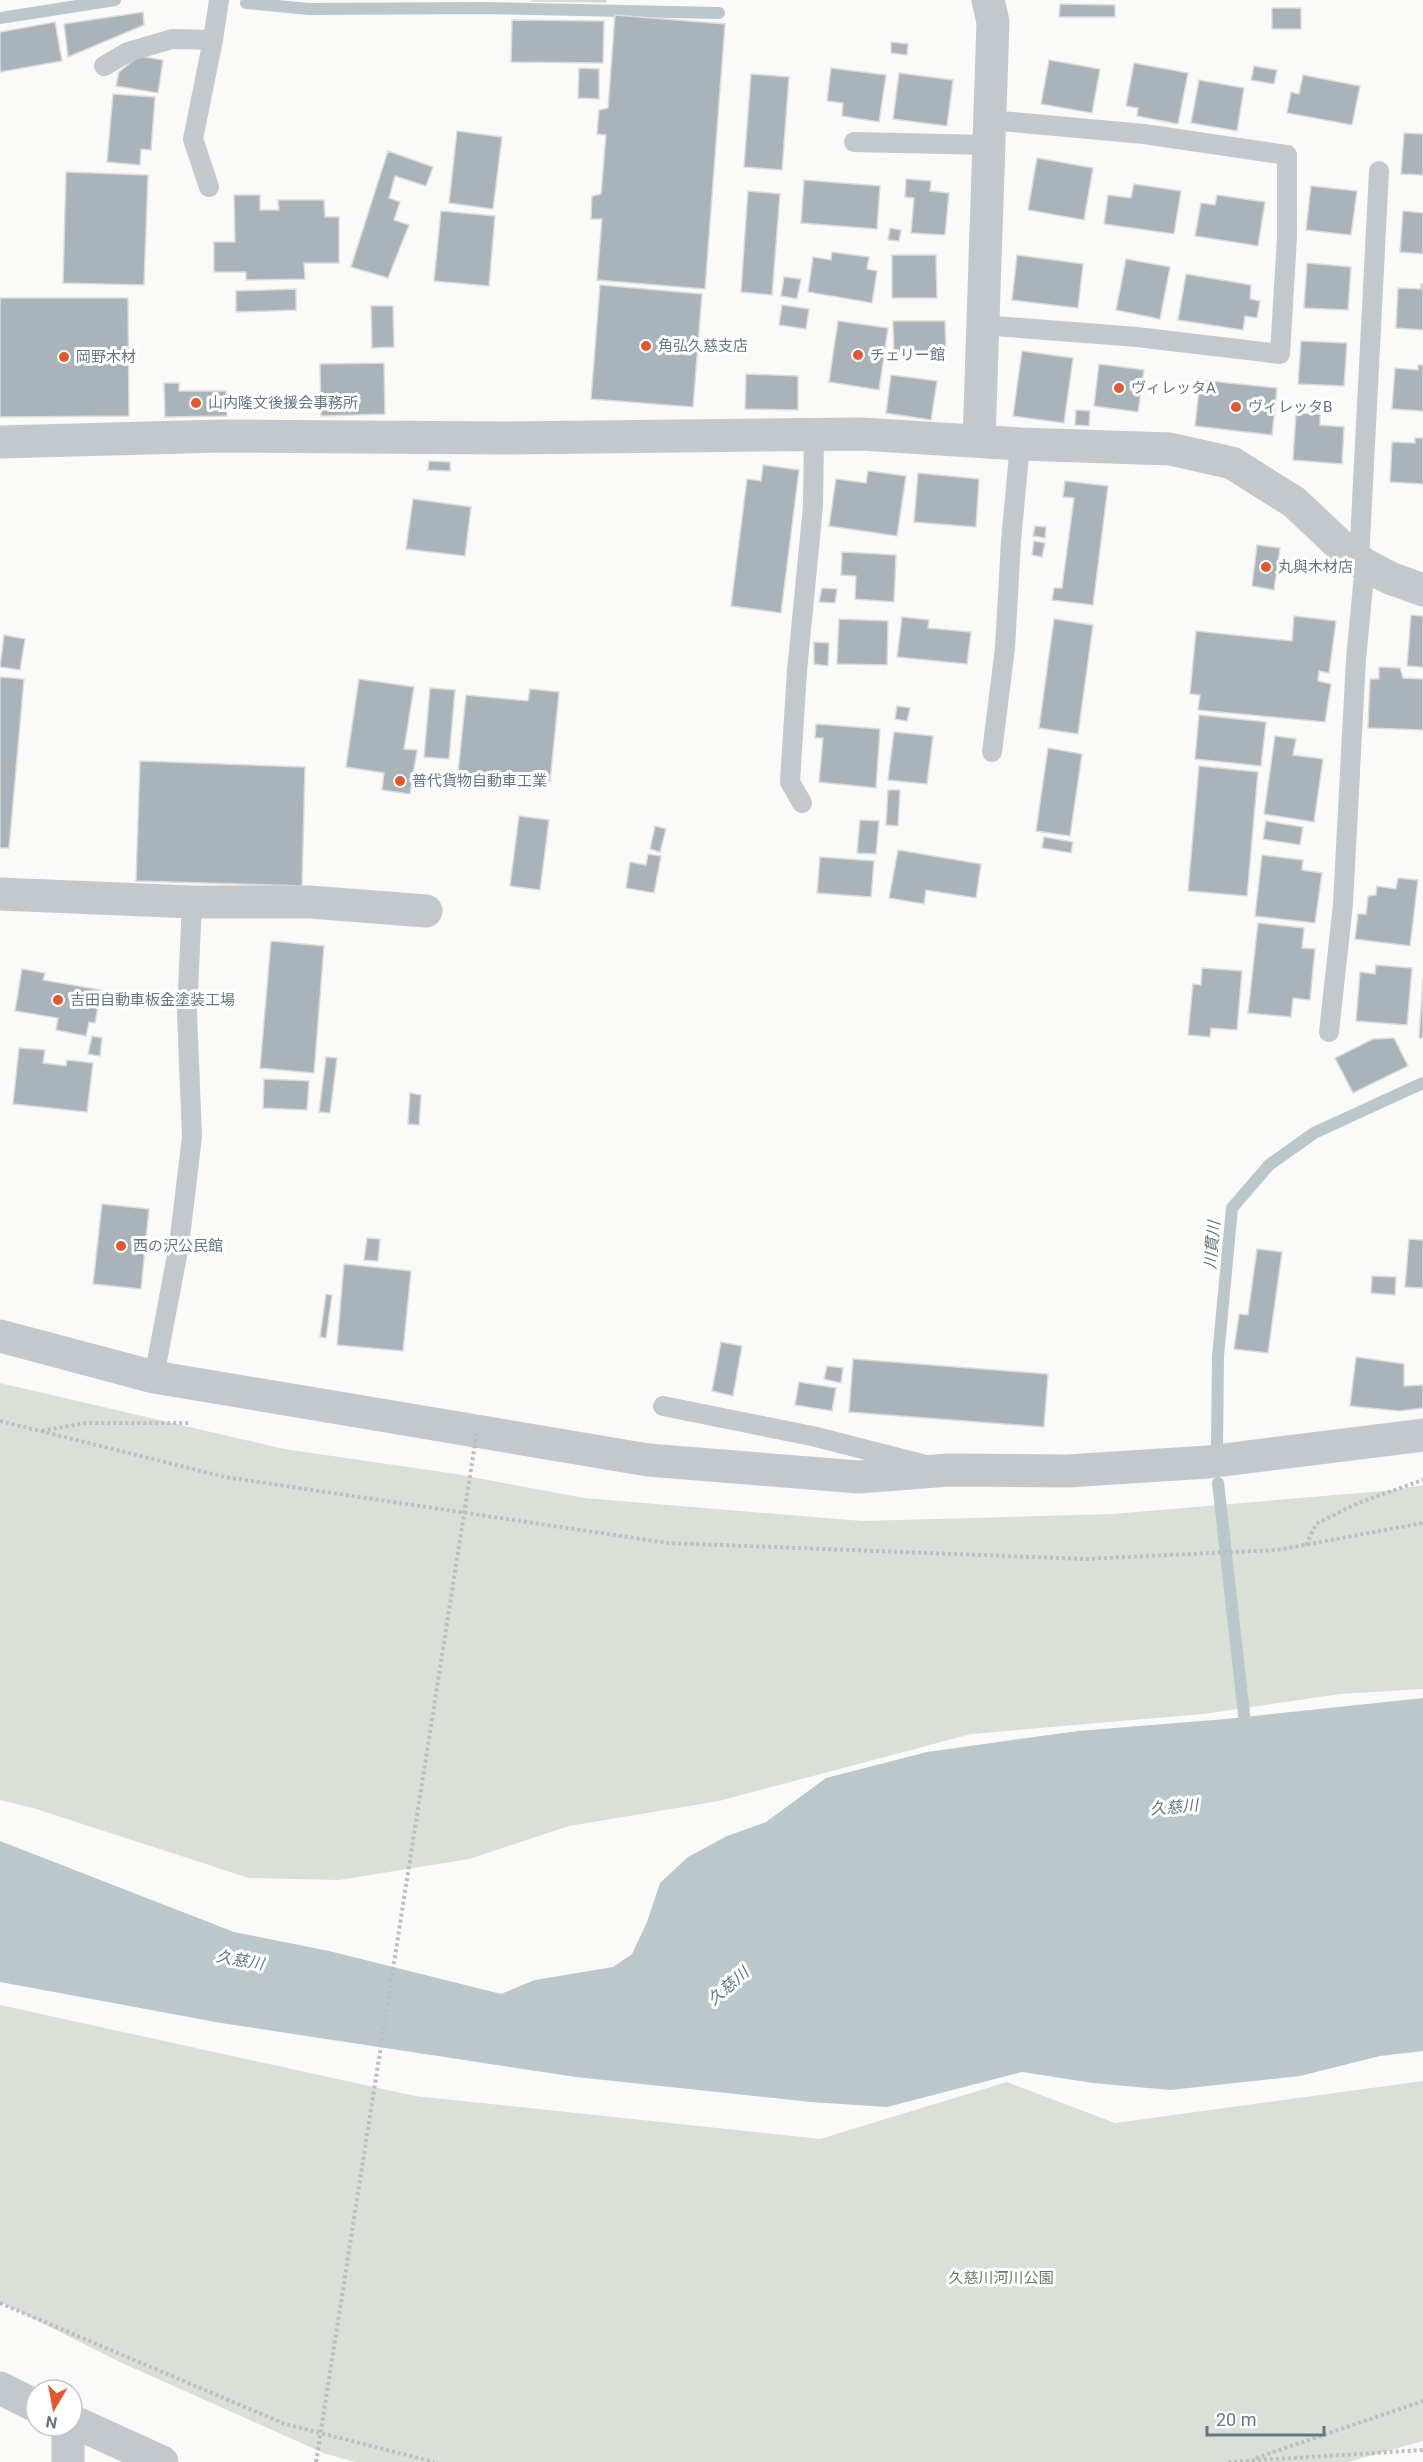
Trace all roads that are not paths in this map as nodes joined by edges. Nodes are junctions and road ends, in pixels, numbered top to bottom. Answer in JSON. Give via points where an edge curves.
{"nodes":[{"id":1,"x":219,"y":0,"type":"edge"},
{"id":2,"x":988,"y":0,"type":"edge"},
{"id":3,"x":213,"y":40,"type":"junction"},
{"id":4,"x":104,"y":66,"type":"dead end"},
{"id":5,"x":989,"y":133,"type":"junction"},
{"id":6,"x":854,"y":142,"type":"dead end"},
{"id":7,"x":1379,"y":171,"type":"dead end"},
{"id":8,"x":209,"y":187,"type":"dead end"},
{"id":9,"x":982,"y":325,"type":"junction"},
{"id":10,"x":814,"y":435,"type":"junction"},
{"id":11,"x":979,"y":440,"type":"junction"},
{"id":12,"x":0,"y":442,"type":"edge"},
{"id":13,"x":1020,"y":444,"type":"junction"},
{"id":14,"x":1362,"y":563,"type":"junction"},
{"id":15,"x":1423,"y":590,"type":"edge"},
{"id":16,"x":992,"y":752,"type":"dead end"},
{"id":17,"x":802,"y":803,"type":"dead end"},
{"id":18,"x":0,"y":894,"type":"edge"},
{"id":19,"x":192,"y":903,"type":"junction"},
{"id":20,"x":426,"y":911,"type":"dead end"},
{"id":21,"x":1329,"y":1032,"type":"dead end"},
{"id":22,"x":0,"y":1336,"type":"edge"},
{"id":23,"x":154,"y":1377,"type":"junction"},
{"id":24,"x":663,"y":1406,"type":"dead end"},
{"id":25,"x":1423,"y":1435,"type":"edge"},
{"id":26,"x":948,"y":1470,"type":"junction"},
{"id":27,"x":0,"y":2388,"type":"edge"},
{"id":28,"x":24,"y":2400,"type":"edge"},
{"id":29,"x":84,"y":2426,"type":"edge"},
{"id":30,"x":68,"y":2438,"type":"edge"},
{"id":31,"x":68,"y":2462,"type":"edge"},
{"id":32,"x":162,"y":2462,"type":"edge"}],
"edges":[{"from":1,"to":3,"type":"lane"},
{"from":2,"to":5,"type":"street","via":[[993,22]]},
{"from":3,"to":4,"type":"lane","via":[[172,39],[128,52]]},
{"from":3,"to":8,"type":"lane","via":[[193,139]]},
{"from":5,"to":6,"type":"lane"},
{"from":5,"to":9,"type":"street"},
{"from":5,"to":9,"type":"lane","via":[[1144,134],[1287,155],[1287,237],[1280,354],[1137,337]]},
{"from":7,"to":14,"type":"lane"},
{"from":9,"to":11,"type":"street"},
{"from":10,"to":11,"type":"street"},
{"from":10,"to":12,"type":"street","via":[[222,436]]},
{"from":10,"to":17,"type":"lane","via":[[813,506],[790,782]]},
{"from":11,"to":13,"type":"street"},
{"from":13,"to":14,"type":"street","via":[[1170,449],[1232,463],[1294,502]]},
{"from":13,"to":16,"type":"lane","via":[[1005,648]]},
{"from":14,"to":15,"type":"street"},
{"from":14,"to":21,"type":"lane","via":[[1342,904]]},
{"from":18,"to":19,"type":"street"},
{"from":19,"to":20,"type":"street","via":[[310,902]]},
{"from":19,"to":23,"type":"lane","via":[[188,1013],[192,1137],[179,1245]]},
{"from":22,"to":23,"type":"street"},
{"from":23,"to":26,"type":"street","via":[[648,1460],[859,1477]]},
{"from":24,"to":26,"type":"lane","via":[[812,1436]]},
{"from":25,"to":26,"type":"street","via":[[1208,1462],[1067,1471]]},
{"from":27,"to":28,"type":"street"},
{"from":29,"to":32,"type":"street"},
{"from":30,"to":31,"type":"street"}]}
